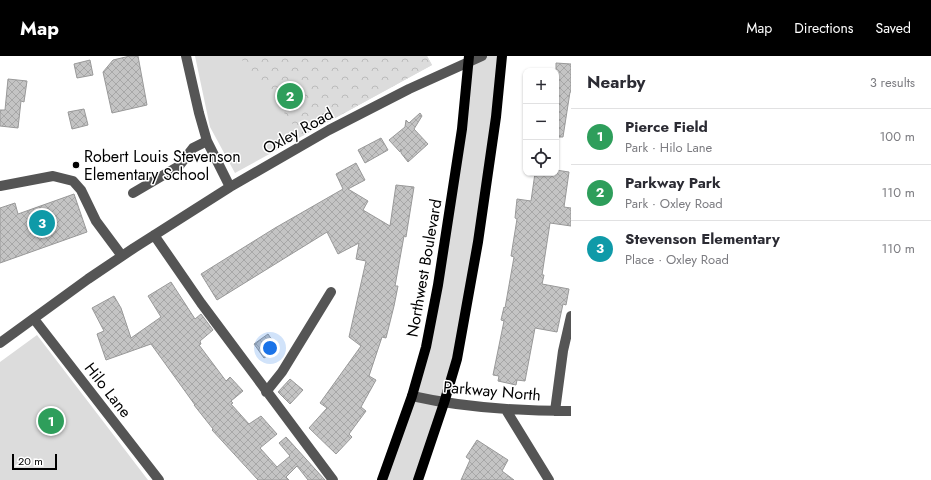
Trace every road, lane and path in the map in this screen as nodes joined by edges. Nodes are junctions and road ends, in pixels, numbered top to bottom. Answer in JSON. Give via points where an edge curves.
{"nodes":[{"id":1,"x":186,"y":56,"type":"edge"},
{"id":2,"x":482,"y":56,"type":"edge"},
{"id":3,"x":502,"y":56,"type":"edge"},
{"id":4,"x":468,"y":59,"type":"edge"},
{"id":5,"x":207,"y":140,"type":"junction"},
{"id":6,"x":0,"y":186,"type":"edge"},
{"id":7,"x":230,"y":187,"type":"junction"},
{"id":8,"x":133,"y":193,"type":"dead end"},
{"id":9,"x":154,"y":235,"type":"junction"},
{"id":10,"x":122,"y":256,"type":"junction"},
{"id":11,"x":331,"y":292,"type":"dead end"},
{"id":12,"x":571,"y":316,"type":"edge"},
{"id":13,"x":34,"y":318,"type":"junction"},
{"id":14,"x":0,"y":343,"type":"edge"},
{"id":15,"x":266,"y":392,"type":"junction"},
{"id":16,"x":412,"y":396,"type":"junction"},
{"id":17,"x":444,"y":403,"type":"junction"},
{"id":18,"x":506,"y":410,"type":"junction"},
{"id":19,"x":555,"y":411,"type":"junction"},
{"id":20,"x":571,"y":411,"type":"edge"},
{"id":21,"x":159,"y":480,"type":"edge"},
{"id":22,"x":334,"y":480,"type":"edge"},
{"id":23,"x":382,"y":480,"type":"edge"},
{"id":24,"x":418,"y":480,"type":"edge"},
{"id":25,"x":549,"y":480,"type":"edge"}],
"edges":[{"from":1,"to":5,"type":"street"},
{"from":2,"to":4,"type":"street","name":"Oxley Road"},
{"from":3,"to":17,"type":"main road","via":[[478,242],[457,359]]},
{"from":4,"to":7,"type":"street","name":"Oxley Road","via":[[336,126]]},
{"from":4,"to":16,"type":"main road","name":"Northwest Boulevard","via":[[462,129],[438,285],[426,347]]},
{"from":5,"to":7,"type":"street"},
{"from":5,"to":8,"type":"street","via":[[193,148],[179,166]]},
{"from":6,"to":10,"type":"street","via":[[53,176],[73,180],[81,190],[96,221]]},
{"from":7,"to":9,"type":"street","name":"Oxley Road"},
{"from":9,"to":10,"type":"street","name":"Oxley Road"},
{"from":9,"to":15,"type":"street"},
{"from":10,"to":13,"type":"street","name":"Oxley Road"},
{"from":11,"to":15,"type":"street","via":[[282,372]]},
{"from":12,"to":19,"type":"street"},
{"from":13,"to":14,"type":"street","name":"Oxley Road"},
{"from":13,"to":21,"type":"street","name":"Hilo Lane"},
{"from":15,"to":22,"type":"street"},
{"from":16,"to":17,"type":"street","name":"Parkway North"},
{"from":16,"to":23,"type":"main road","name":"Northwest Boulevard"},
{"from":17,"to":18,"type":"street","name":"Parkway North"},
{"from":17,"to":24,"type":"main road"},
{"from":18,"to":19,"type":"street","name":"Parkway North"},
{"from":18,"to":25,"type":"street"},
{"from":19,"to":20,"type":"street","name":"Parkway North"}]}
